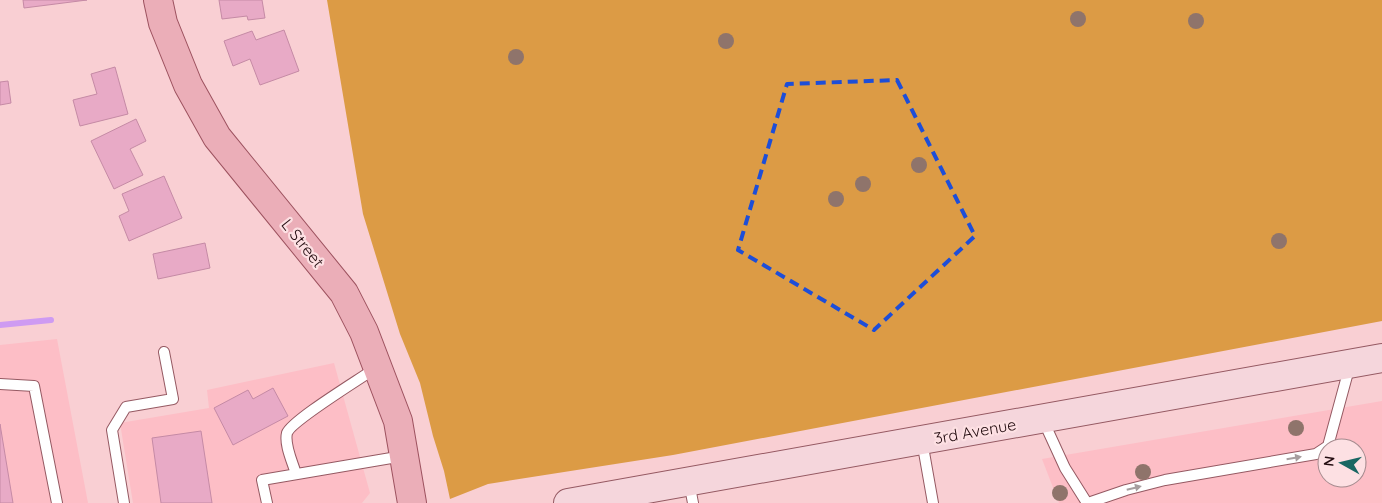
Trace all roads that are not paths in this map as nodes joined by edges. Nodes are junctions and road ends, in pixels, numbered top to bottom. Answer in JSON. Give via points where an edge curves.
{"nodes":[{"id":1,"x":158,"y":0,"type":"edge"},
{"id":2,"x":164,"y":352,"type":"dead end"},
{"id":3,"x":1382,"y":358,"type":"edge"},
{"id":4,"x":1350,"y":364,"type":"junction"},
{"id":5,"x":378,"y":366,"type":"junction"},
{"id":6,"x":0,"y":384,"type":"edge"},
{"id":7,"x":1042,"y":418,"type":"junction"},
{"id":8,"x":922,"y":440,"type":"junction"},
{"id":9,"x":404,"y":456,"type":"junction"},
{"id":10,"x":296,"y":474,"type":"junction"},
{"id":11,"x":691,"y":492,"type":"edge"},
{"id":12,"x":617,"y":499,"type":"edge"},
{"id":13,"x":57,"y":503,"type":"edge"},
{"id":14,"x":124,"y":503,"type":"edge"},
{"id":15,"x":267,"y":503,"type":"edge"},
{"id":16,"x":412,"y":503,"type":"edge"},
{"id":17,"x":568,"y":503,"type":"edge"},
{"id":18,"x":933,"y":503,"type":"edge"},
{"id":19,"x":1088,"y":503,"type":"edge"}],
"edges":[{"from":1,"to":5,"type":"main road","name":"L Street","via":[[162,23],[188,86],[217,137],[344,293]]},
{"from":2,"to":14,"type":"lane","via":[[172,399],[126,407],[112,430]]},
{"from":3,"to":4,"type":"main road","name":"3rd Avenue"},
{"from":4,"to":7,"type":"main road","name":"3rd Avenue"},
{"from":19,"to":4,"type":"lane","one_way":true,"via":[[1165,480],[1316,454],[1328,446]]},
{"from":5,"to":9,"type":"main road","name":"L Street","via":[[398,421]]},
{"from":5,"to":10,"type":"lane","via":[[300,420],[288,432],[286,442]]},
{"from":6,"to":13,"type":"lane","via":[[34,386]]},
{"from":7,"to":8,"type":"main road","name":"3rd Avenue"},
{"from":7,"to":19,"type":"lane","via":[[1065,468]]},
{"from":8,"to":11,"type":"main road","name":"3rd Avenue"},
{"from":8,"to":18,"type":"lane"},
{"from":9,"to":10,"type":"lane"},
{"from":9,"to":16,"type":"main road","name":"L Street"},
{"from":10,"to":15,"type":"lane","via":[[262,480]]},
{"from":11,"to":12,"type":"main road","name":"3rd Avenue"},
{"from":12,"to":17,"type":"main road","name":"3rd Avenue"}]}
